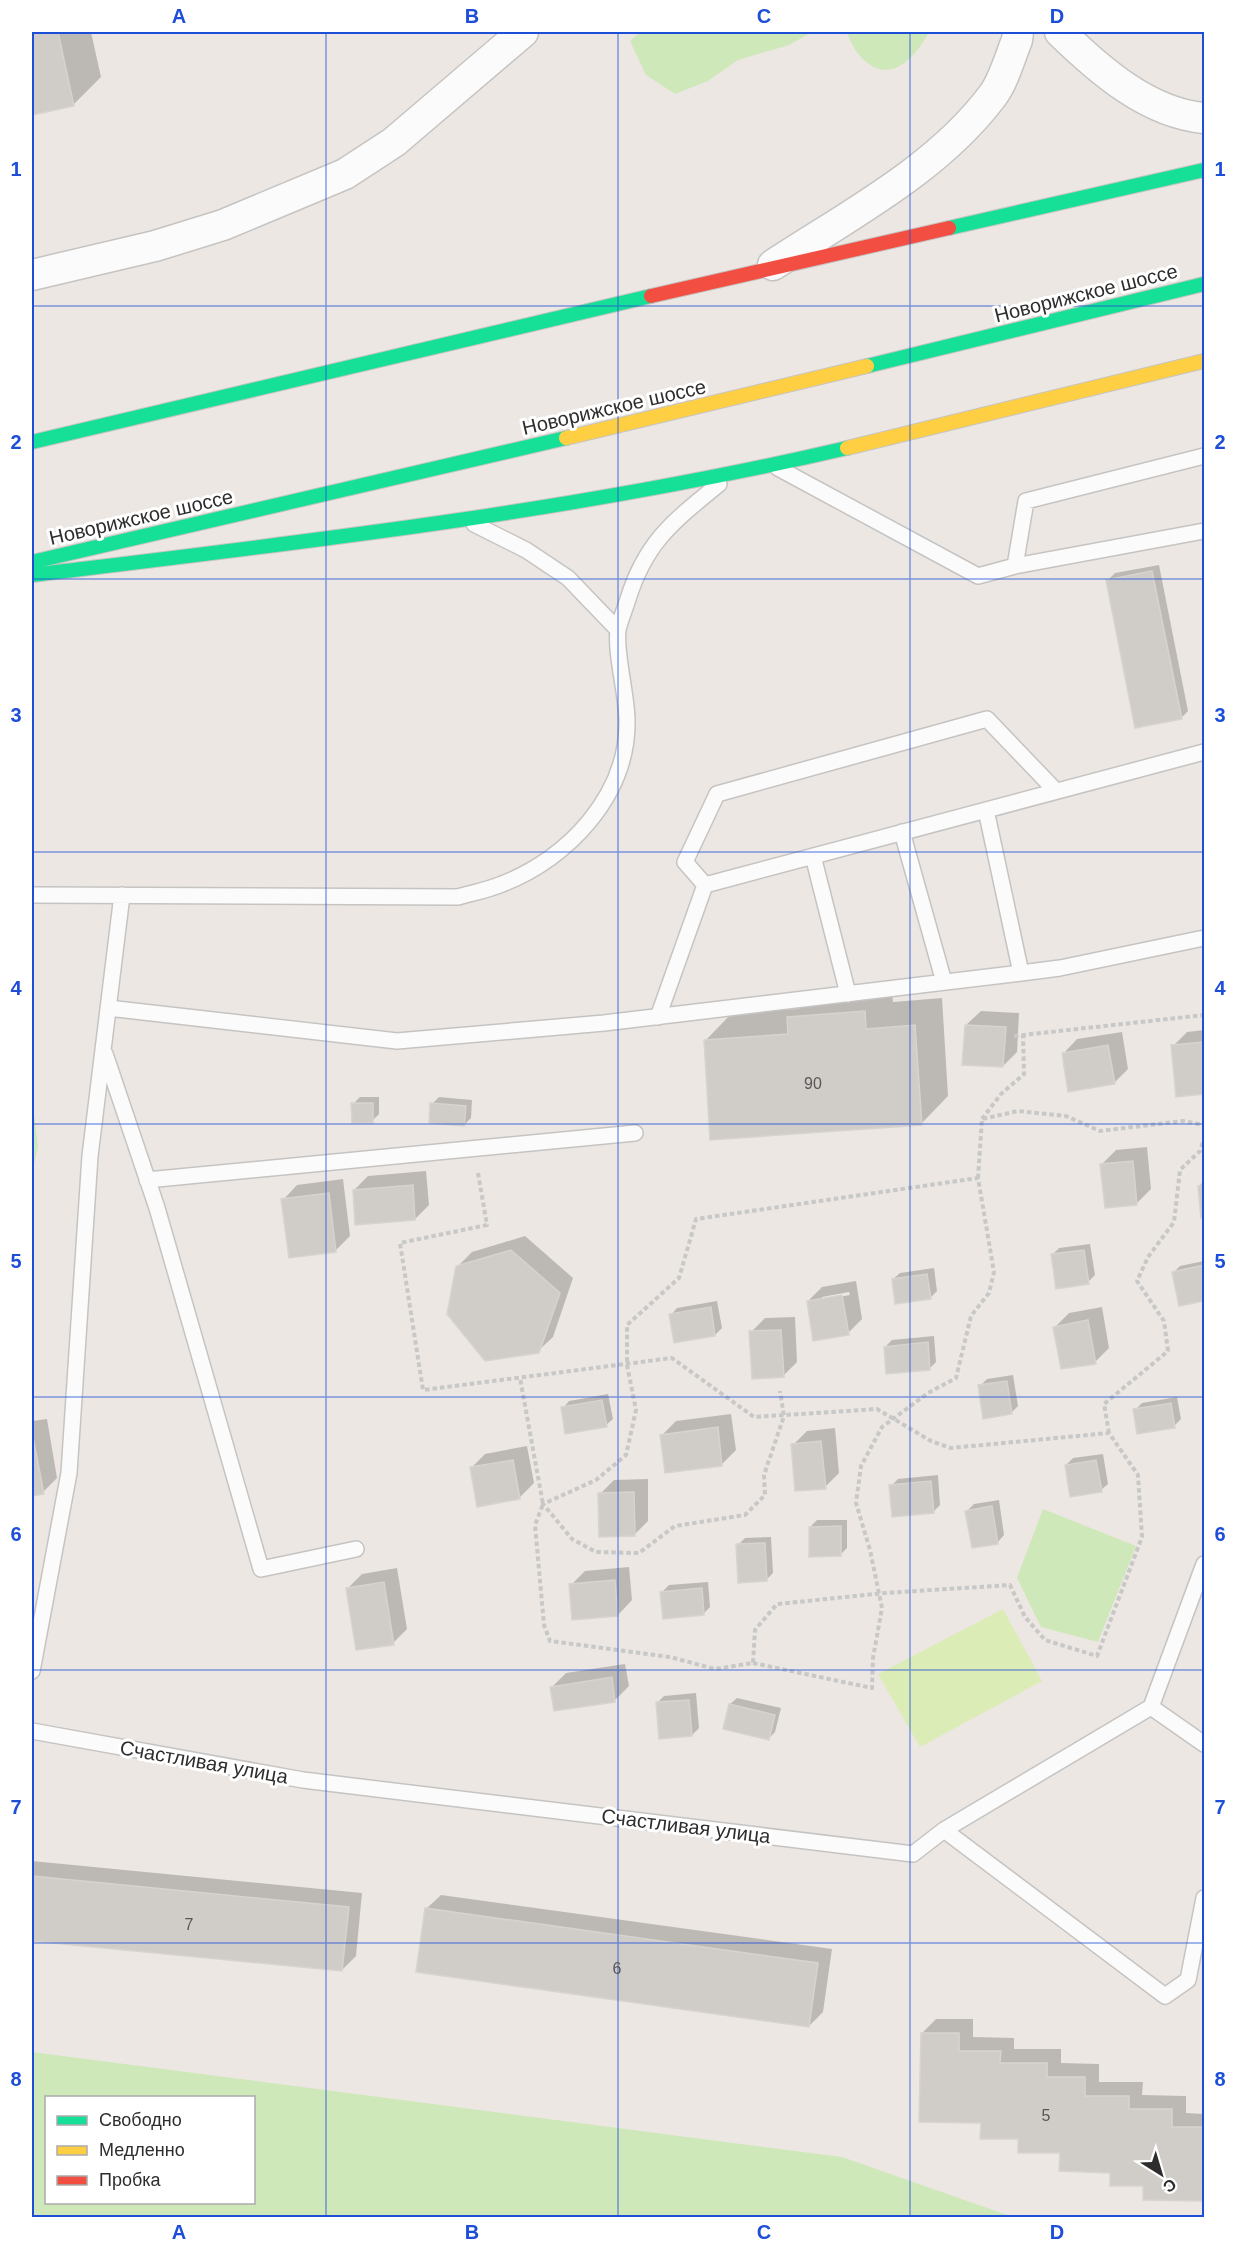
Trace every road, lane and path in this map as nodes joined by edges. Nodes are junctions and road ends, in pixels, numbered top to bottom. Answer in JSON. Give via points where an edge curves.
{"nodes":[{"id":1,"x":523,"y":32,"type":"edge"},
{"id":2,"x":1018,"y":32,"type":"edge"},
{"id":3,"x":1060,"y":32,"type":"edge"},
{"id":4,"x":1204,"y":118,"type":"edge"},
{"id":5,"x":1204,"y":170,"type":"edge"},
{"id":6,"x":767,"y":269,"type":"junction"},
{"id":7,"x":32,"y":275,"type":"edge"},
{"id":8,"x":1204,"y":284,"type":"edge"},
{"id":9,"x":1204,"y":361,"type":"edge"},
{"id":10,"x":32,"y":441,"type":"edge"},
{"id":11,"x":1204,"y":456,"type":"edge"},
{"id":12,"x":772,"y":465,"type":"junction"},
{"id":13,"x":733,"y":473,"type":"junction"},
{"id":14,"x":466,"y":520,"type":"junction"},
{"id":15,"x":1204,"y":531,"type":"edge"},
{"id":16,"x":32,"y":562,"type":"edge"},
{"id":17,"x":1015,"y":566,"type":"junction"},
{"id":18,"x":32,"y":575,"type":"edge"},
{"id":19,"x":618,"y":630,"type":"junction"},
{"id":20,"x":1204,"y":752,"type":"edge"},
{"id":21,"x":1056,"y":791,"type":"junction"},
{"id":22,"x":986,"y":810,"type":"junction"},
{"id":23,"x":902,"y":832,"type":"junction"},
{"id":24,"x":813,"y":856,"type":"junction"},
{"id":25,"x":705,"y":885,"type":"junction"},
{"id":26,"x":32,"y":895,"type":"edge"},
{"id":27,"x":122,"y":895,"type":"junction"},
{"id":28,"x":1204,"y":938,"type":"edge"},
{"id":29,"x":1021,"y":973,"type":"junction"},
{"id":30,"x":944,"y":982,"type":"junction"},
{"id":31,"x":848,"y":994,"type":"junction"},
{"id":32,"x":108,"y":1008,"type":"junction"},
{"id":33,"x":1204,"y":1015,"type":"edge"},
{"id":34,"x":658,"y":1017,"type":"junction"},
{"id":35,"x":1023,"y":1035,"type":"junction"},
{"id":36,"x":1014,"y":1036,"type":"dead end"},
{"id":37,"x":104,"y":1049,"type":"junction"},
{"id":38,"x":982,"y":1119,"type":"junction"},
{"id":39,"x":1204,"y":1125,"type":"edge"},
{"id":40,"x":635,"y":1133,"type":"dead end"},
{"id":41,"x":1204,"y":1139,"type":"edge"},
{"id":42,"x":474,"y":1149,"type":"junction"},
{"id":43,"x":978,"y":1178,"type":"junction"},
{"id":44,"x":147,"y":1180,"type":"junction"},
{"id":45,"x":627,"y":1365,"type":"junction"},
{"id":46,"x":520,"y":1378,"type":"junction"},
{"id":47,"x":780,"y":1391,"type":"dead end"},
{"id":48,"x":784,"y":1416,"type":"junction"},
{"id":49,"x":892,"y":1418,"type":"junction"},
{"id":50,"x":1109,"y":1433,"type":"junction"},
{"id":51,"x":543,"y":1504,"type":"junction"},
{"id":52,"x":356,"y":1549,"type":"dead end"},
{"id":53,"x":1204,"y":1564,"type":"edge"},
{"id":54,"x":879,"y":1593,"type":"junction"},
{"id":55,"x":753,"y":1663,"type":"junction"},
{"id":56,"x":32,"y":1671,"type":"edge"},
{"id":57,"x":1151,"y":1707,"type":"junction"},
{"id":58,"x":32,"y":1731,"type":"edge"},
{"id":59,"x":1204,"y":1744,"type":"edge"},
{"id":60,"x":944,"y":1830,"type":"junction"},
{"id":61,"x":1204,"y":1898,"type":"edge"}],
"edges":[{"from":1,"to":7,"type":"street","via":[[394,142],[345,174],[223,225],[155,246]]},
{"from":2,"to":6,"type":"street","via":[[994,93],[961,132],[905,179]]},
{"from":3,"to":4,"type":"street","via":[[1087,59],[1134,94],[1187,117]]},
{"from":5,"to":6,"type":"main road"},
{"from":6,"to":10,"type":"main road"},
{"from":8,"to":16,"type":"main road","name":"Новорижское шоссе","via":[[602,430]]},
{"from":9,"to":12,"type":"main road"},
{"from":11,"to":17,"type":"lane","via":[[1026,501]]},
{"from":12,"to":13,"type":"main road"},
{"from":12,"to":17,"type":"lane","via":[[978,576]]},
{"from":13,"to":14,"type":"main road"},
{"from":13,"to":19,"type":"lane","via":[[667,527],[637,570]]},
{"from":14,"to":18,"type":"main road"},
{"from":14,"to":19,"type":"lane","via":[[526,550],[568,578]]},
{"from":15,"to":17,"type":"lane"},
{"from":19,"to":27,"type":"lane","via":[[627,723],[620,769],[602,806],[572,842],[539,865],[502,884],[458,897]]},
{"from":20,"to":21,"type":"lane"},
{"from":21,"to":22,"type":"lane"},
{"from":21,"to":25,"type":"lane","via":[[987,718],[717,794],[685,862]]},
{"from":22,"to":23,"type":"lane"},
{"from":22,"to":29,"type":"lane"},
{"from":23,"to":24,"type":"lane"},
{"from":23,"to":30,"type":"lane"},
{"from":24,"to":25,"type":"lane"},
{"from":24,"to":31,"type":"lane"},
{"from":25,"to":34,"type":"lane"},
{"from":26,"to":27,"type":"lane"},
{"from":27,"to":32,"type":"lane"},
{"from":28,"to":29,"type":"lane"},
{"from":29,"to":30,"type":"lane"},
{"from":30,"to":31,"type":"lane"},
{"from":31,"to":34,"type":"lane"},
{"from":32,"to":34,"type":"lane","via":[[397,1041]]},
{"from":32,"to":37,"type":"lane"},
{"from":33,"to":35,"type":"path"},
{"from":35,"to":36,"type":"path"},
{"from":35,"to":38,"type":"path","via":[[1024,1074],[1001,1094]]},
{"from":37,"to":44,"type":"lane"},
{"from":37,"to":56,"type":"lane","via":[[90,1156],[69,1473]]},
{"from":38,"to":39,"type":"path","via":[[1018,1111],[1066,1116],[1100,1131],[1183,1121]]},
{"from":38,"to":43,"type":"path"},
{"from":40,"to":42,"type":"lane"},
{"from":41,"to":50,"type":"path","via":[[1200,1151],[1180,1170],[1174,1222],[1148,1257],[1137,1281],[1164,1321],[1168,1351],[1104,1404]]},
{"from":42,"to":44,"type":"lane"},
{"from":42,"to":46,"type":"path","via":[[487,1225],[400,1243],[423,1390]]},
{"from":43,"to":45,"type":"path","via":[[696,1218],[679,1278],[627,1325]]},
{"from":43,"to":49,"type":"path","via":[[994,1272],[989,1293],[971,1316],[956,1378]]},
{"from":44,"to":52,"type":"lane","via":[[261,1569]]},
{"from":45,"to":46,"type":"path"},
{"from":45,"to":48,"type":"path","via":[[672,1358],[754,1417]]},
{"from":45,"to":51,"type":"path","via":[[636,1410],[626,1455],[596,1480]]},
{"from":46,"to":51,"type":"path"},
{"from":47,"to":48,"type":"path"},
{"from":48,"to":49,"type":"path","via":[[877,1409]]},
{"from":48,"to":51,"type":"path","via":[[764,1475],[765,1495],[745,1515],[675,1526],[639,1553],[596,1552],[572,1539]]},
{"from":49,"to":50,"type":"path","via":[[951,1448]]},
{"from":49,"to":54,"type":"path","via":[[882,1427],[861,1466],[856,1503]]},
{"from":50,"to":54,"type":"path","via":[[1138,1475],[1142,1537],[1097,1656],[1045,1640],[1025,1617],[1010,1585]]},
{"from":51,"to":55,"type":"path","via":[[535,1525],[544,1625],[550,1641],[670,1658],[715,1669]]},
{"from":53,"to":57,"type":"lane"},
{"from":54,"to":55,"type":"path","via":[[777,1604],[755,1630]]},
{"from":54,"to":55,"type":"path","via":[[882,1608],[872,1688]]},
{"from":57,"to":59,"type":"lane"},
{"from":57,"to":60,"type":"lane","name":"Счастливая улица"},
{"from":58,"to":60,"type":"lane","name":"Счастливая улица","via":[[303,1780],[913,1854]]},
{"from":60,"to":61,"type":"lane","via":[[1165,1996],[1188,1980]]}]}
